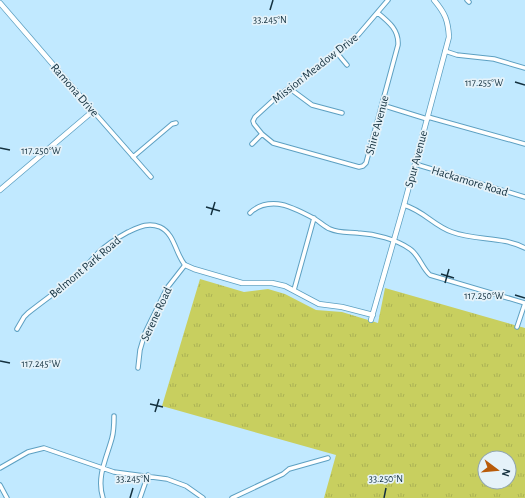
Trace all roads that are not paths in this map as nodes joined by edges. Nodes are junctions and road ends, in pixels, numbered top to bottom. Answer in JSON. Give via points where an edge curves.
{"nodes":[{"id":1,"x":388,"y":0,"type":"edge"},
{"id":2,"x":434,"y":0,"type":"edge"},
{"id":3,"x":0,"y":3,"type":"edge"},
{"id":4,"x":378,"y":13,"type":"junction"},
{"id":5,"x":445,"y":51,"type":"junction"},
{"id":6,"x":337,"y":53,"type":"junction"},
{"id":7,"x":347,"y":65,"type":"dead end"},
{"id":8,"x":525,"y":68,"type":"edge"},
{"id":9,"x":289,"y":88,"type":"junction"},
{"id":10,"x":382,"y":106,"type":"junction"},
{"id":11,"x":93,"y":111,"type":"junction"},
{"id":12,"x":342,"y":113,"type":"dead end"},
{"id":13,"x":427,"y":118,"type":"junction"},
{"id":14,"x":176,"y":123,"type":"dead end"},
{"id":15,"x":262,"y":134,"type":"junction"},
{"id":16,"x":252,"y":144,"type":"dead end"},
{"id":17,"x":525,"y":144,"type":"edge"},
{"id":18,"x":133,"y":157,"type":"junction"},
{"id":19,"x":415,"y":164,"type":"junction"},
{"id":20,"x":151,"y":177,"type":"dead end"},
{"id":21,"x":0,"y":190,"type":"edge"},
{"id":22,"x":525,"y":197,"type":"edge"},
{"id":23,"x":404,"y":205,"type":"junction"},
{"id":24,"x":250,"y":213,"type":"dead end"},
{"id":25,"x":314,"y":218,"type":"junction"},
{"id":26,"x":394,"y":240,"type":"junction"},
{"id":27,"x":525,"y":248,"type":"edge"},
{"id":28,"x":185,"y":265,"type":"junction"},
{"id":29,"x":294,"y":290,"type":"junction"},
{"id":30,"x":525,"y":303,"type":"edge"},
{"id":31,"x":517,"y":327,"type":"dead end"},
{"id":32,"x":17,"y":329,"type":"dead end"},
{"id":33,"x":138,"y":368,"type":"dead end"},
{"id":34,"x":114,"y":416,"type":"dead end"},
{"id":35,"x":328,"y":458,"type":"dead end"},
{"id":36,"x":0,"y":468,"type":"edge"},
{"id":37,"x":102,"y":468,"type":"junction"},
{"id":38,"x":148,"y":476,"type":"junction"},
{"id":39,"x":0,"y":484,"type":"edge"},
{"id":40,"x":7,"y":498,"type":"edge"},
{"id":41,"x":103,"y":498,"type":"edge"},
{"id":42,"x":140,"y":498,"type":"edge"},
{"id":43,"x":203,"y":498,"type":"edge"},
{"id":44,"x":232,"y":498,"type":"edge"}],
"edges":[{"from":1,"to":4,"type":"street","name":"Mission Meadow Drive"},
{"from":2,"to":5,"type":"street","name":"Spur Avenue","via":[[446,16],[448,24],[449,37]]},
{"from":3,"to":11,"type":"street","name":"Ramona Drive"},
{"from":4,"to":6,"type":"street","name":"Mission Meadow Drive"},
{"from":4,"to":10,"type":"street","name":"Shire Avenue","via":[[393,26],[399,41]]},
{"from":5,"to":8,"type":"street","via":[[457,55],[494,59]]},
{"from":5,"to":13,"type":"street","name":"Spur Avenue"},
{"from":6,"to":7,"type":"street"},
{"from":6,"to":9,"type":"street","name":"Mission Meadow Drive"},
{"from":9,"to":12,"type":"street","via":[[312,105]]},
{"from":9,"to":15,"type":"street","name":"Mission Meadow Drive","via":[[255,117],[254,124]]},
{"from":10,"to":13,"type":"street"},
{"from":10,"to":15,"type":"street","name":"Shire Avenue","via":[[364,166],[359,167],[273,143]]},
{"from":11,"to":18,"type":"street","name":"Ramona Drive"},
{"from":11,"to":21,"type":"street"},
{"from":13,"to":17,"type":"street"},
{"from":13,"to":19,"type":"street","name":"Spur Avenue"},
{"from":14,"to":18,"type":"street"},
{"from":15,"to":16,"type":"street"},
{"from":18,"to":20,"type":"street","name":"Ramona Drive"},
{"from":19,"to":22,"type":"street","name":"Hackamore Road"},
{"from":19,"to":23,"type":"street","name":"Spur Avenue"},
{"from":23,"to":26,"type":"street","name":"Spur Avenue"},
{"from":23,"to":27,"type":"street","via":[[423,213],[450,232],[505,240]]},
{"from":24,"to":25,"type":"street","via":[[255,208],[275,204]]},
{"from":25,"to":26,"type":"street","via":[[336,231]]},
{"from":25,"to":29,"type":"street"},
{"from":26,"to":29,"type":"street","name":"Spur Avenue","via":[[372,317],[342,307],[319,304]]},
{"from":26,"to":30,"type":"street","via":[[411,249],[430,275]]},
{"from":28,"to":29,"type":"street","via":[[242,283],[272,283]]},
{"from":28,"to":32,"type":"street","name":"Belmont Park Road","via":[[166,231],[150,225],[138,227],[99,252],[83,270],[24,317]]},
{"from":28,"to":33,"type":"street","name":"Serene Road","via":[[167,288],[145,333]]},
{"from":30,"to":31,"type":"street"},
{"from":34,"to":37,"type":"street","via":[[112,436]]},
{"from":35,"to":44,"type":"street","via":[[289,469]]},
{"from":36,"to":37,"type":"street","via":[[28,452],[44,448]]},
{"from":37,"to":38,"type":"street"},
{"from":37,"to":41,"type":"street","via":[[100,488]]},
{"from":38,"to":42,"type":"street"},
{"from":38,"to":43,"type":"street","via":[[179,483]]},
{"from":39,"to":40,"type":"street"}]}
